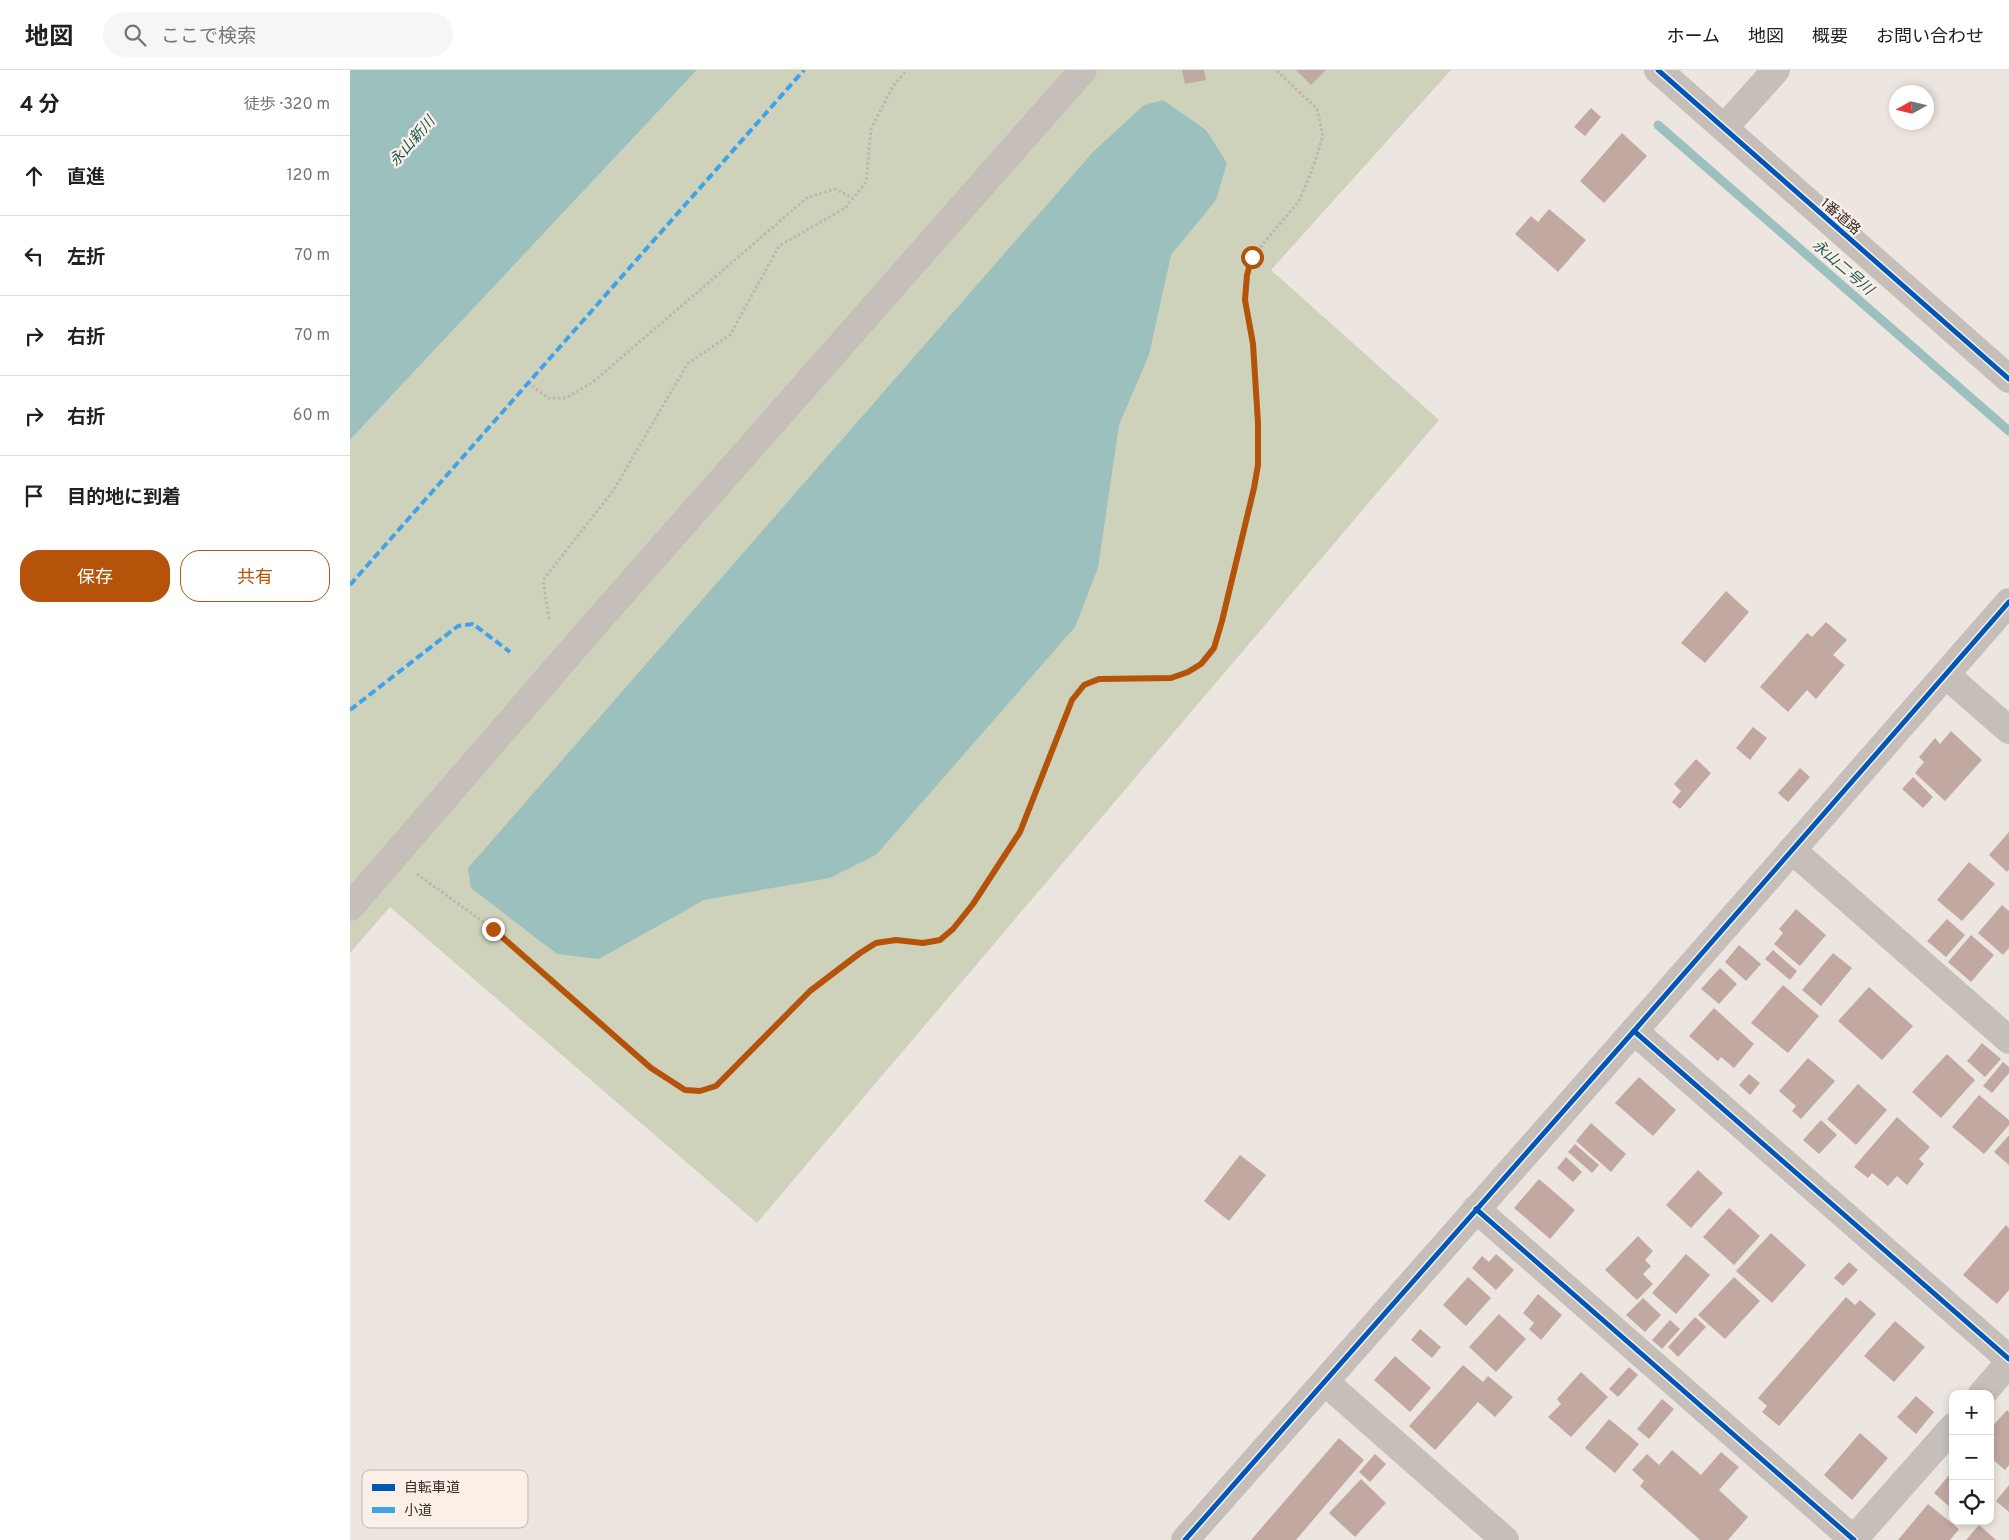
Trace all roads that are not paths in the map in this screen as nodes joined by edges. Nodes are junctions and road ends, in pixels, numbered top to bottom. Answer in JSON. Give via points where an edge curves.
{"nodes":[{"id":1,"x":1083,"y":70,"type":"edge"},
{"id":2,"x":1658,"y":70,"type":"edge"},
{"id":3,"x":1776,"y":70,"type":"edge"},
{"id":4,"x":1724,"y":128,"type":"junction"},
{"id":5,"x":2009,"y":379,"type":"edge"},
{"id":6,"x":2009,"y":602,"type":"edge"},
{"id":7,"x":1946,"y":675,"type":"junction"},
{"id":8,"x":2009,"y":730,"type":"edge"},
{"id":9,"x":1792,"y":850,"type":"junction"},
{"id":10,"x":350,"y":907,"type":"edge"},
{"id":11,"x":1634,"y":1031,"type":"junction"},
{"id":12,"x":2009,"y":1040,"type":"edge"},
{"id":13,"x":1476,"y":1209,"type":"junction"},
{"id":14,"x":2009,"y":1359,"type":"edge"},
{"id":15,"x":2009,"y":1363,"type":"edge"},
{"id":16,"x":1325,"y":1382,"type":"junction"},
{"id":17,"x":1985,"y":1390,"type":"edge"},
{"id":18,"x":1949,"y":1432,"type":"edge"},
{"id":19,"x":1184,"y":1540,"type":"edge"},
{"id":20,"x":1505,"y":1540,"type":"edge"},
{"id":21,"x":1853,"y":1540,"type":"edge"}],
"edges":[{"from":1,"to":10,"type":"street"},
{"from":2,"to":4,"type":"street","name":"1番道路"},
{"from":3,"to":4,"type":"street"},
{"from":4,"to":5,"type":"street","name":"1番道路"},
{"from":6,"to":7,"type":"street"},
{"from":7,"to":8,"type":"street"},
{"from":7,"to":9,"type":"street"},
{"from":9,"to":11,"type":"street"},
{"from":9,"to":12,"type":"street"},
{"from":11,"to":13,"type":"street"},
{"from":11,"to":14,"type":"street"},
{"from":13,"to":16,"type":"street"},
{"from":13,"to":21,"type":"street"},
{"from":15,"to":17,"type":"street"},
{"from":16,"to":19,"type":"street"},
{"from":16,"to":20,"type":"street"},
{"from":18,"to":21,"type":"street"}]}
